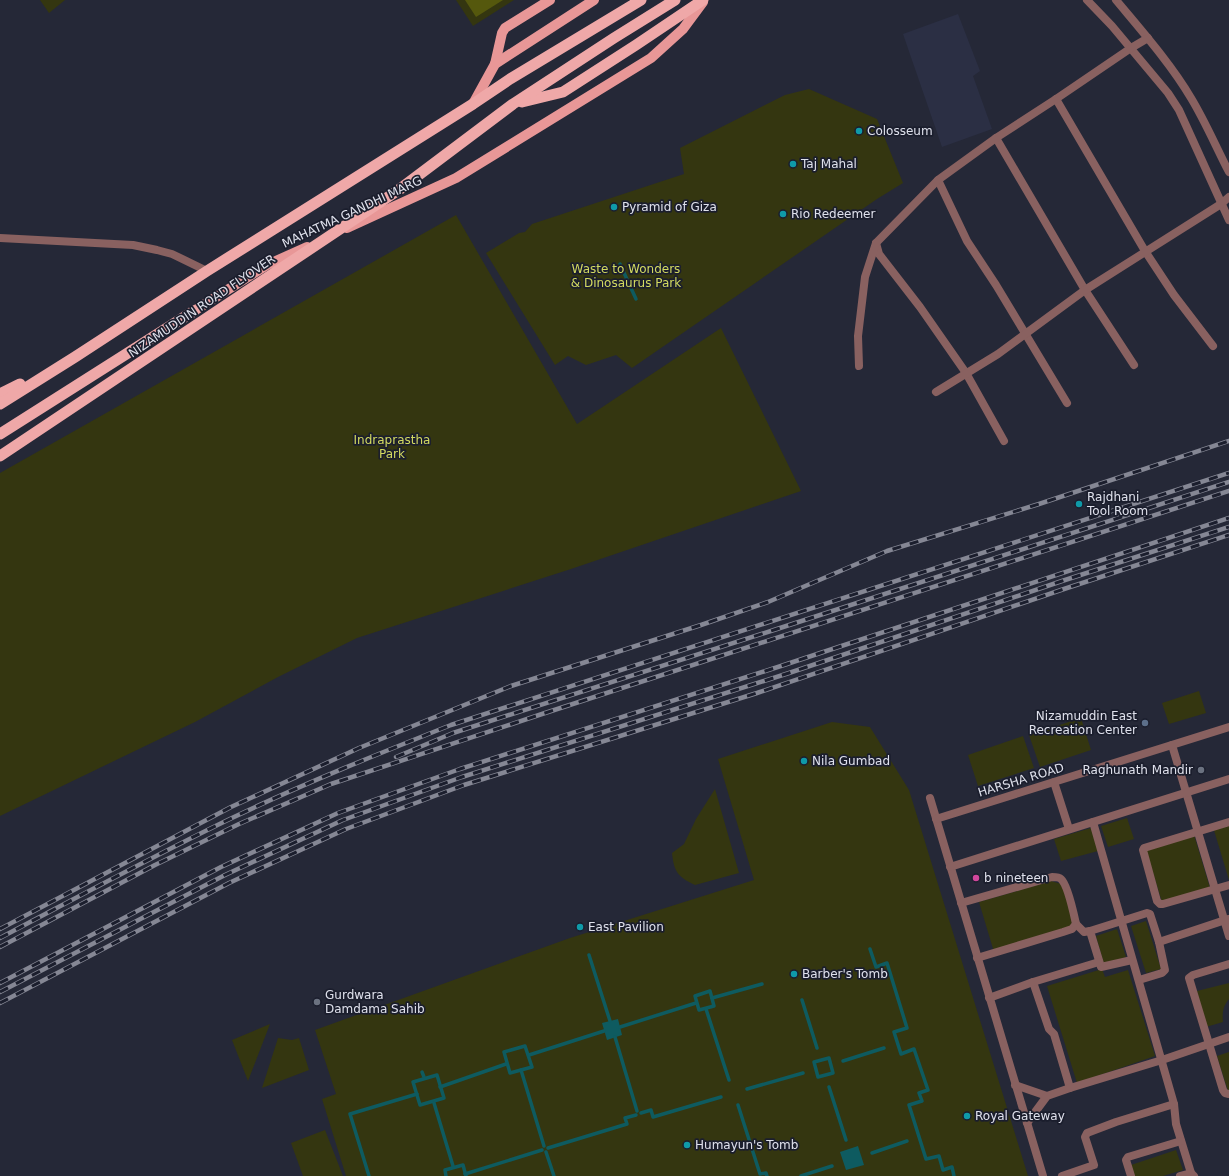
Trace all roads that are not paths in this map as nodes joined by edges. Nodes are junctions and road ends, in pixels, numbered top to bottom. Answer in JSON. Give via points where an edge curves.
{"nodes":[{"id":1,"x":550,"y":0,"type":"edge"},
{"id":2,"x":594,"y":0,"type":"edge"},
{"id":3,"x":640,"y":0,"type":"edge"},
{"id":4,"x":675,"y":0,"type":"edge"},
{"id":5,"x":703,"y":0,"type":"edge"},
{"id":6,"x":1087,"y":0,"type":"edge"},
{"id":7,"x":1116,"y":0,"type":"edge"},
{"id":8,"x":1148,"y":38,"type":"junction"},
{"id":9,"x":1131,"y":48,"type":"junction"},
{"id":10,"x":495,"y":64,"type":"junction"},
{"id":11,"x":1056,"y":99,"type":"junction"},
{"id":12,"x":473,"y":104,"type":"junction"},
{"id":13,"x":513,"y":104,"type":"junction"},
{"id":14,"x":996,"y":138,"type":"junction"},
{"id":15,"x":1229,"y":172,"type":"edge"},
{"id":16,"x":938,"y":180,"type":"junction"},
{"id":17,"x":1229,"y":197,"type":"edge"},
{"id":18,"x":1221,"y":204,"type":"junction"},
{"id":19,"x":1229,"y":220,"type":"edge"},
{"id":20,"x":0,"y":238,"type":"edge"},
{"id":21,"x":876,"y":244,"type":"junction"},
{"id":22,"x":1145,"y":251,"type":"junction"},
{"id":23,"x":207,"y":271,"type":"junction"},
{"id":24,"x":1085,"y":290,"type":"junction"},
{"id":25,"x":194,"y":312,"type":"joint"},
{"id":26,"x":1025,"y":334,"type":"junction"},
{"id":27,"x":1213,"y":346,"type":"dead end"},
{"id":28,"x":75,"y":358,"type":"junction"},
{"id":29,"x":859,"y":366,"type":"dead end"},
{"id":30,"x":1134,"y":366,"type":"dead end"},
{"id":31,"x":966,"y":373,"type":"junction"},
{"id":32,"x":936,"y":392,"type":"dead end"},
{"id":33,"x":0,"y":394,"type":"edge"},
{"id":34,"x":1067,"y":402,"type":"dead end"},
{"id":35,"x":0,"y":404,"type":"edge"},
{"id":36,"x":0,"y":434,"type":"edge"},
{"id":37,"x":1004,"y":441,"type":"dead end"},
{"id":38,"x":0,"y":456,"type":"edge"},
{"id":39,"x":1229,"y":727,"type":"edge"},
{"id":40,"x":1172,"y":745,"type":"junction"},
{"id":41,"x":1229,"y":779,"type":"edge"},
{"id":42,"x":1054,"y":782,"type":"junction"},
{"id":43,"x":1186,"y":792,"type":"junction"},
{"id":44,"x":930,"y":798,"type":"dead end"},
{"id":45,"x":936,"y":819,"type":"junction"},
{"id":46,"x":1093,"y":822,"type":"junction"},
{"id":47,"x":1229,"y":822,"type":"edge"},
{"id":48,"x":1069,"y":829,"type":"junction"},
{"id":49,"x":1198,"y":832,"type":"junction"},
{"id":50,"x":950,"y":867,"type":"junction"},
{"id":51,"x":1229,"y":885,"type":"edge"},
{"id":52,"x":1215,"y":889,"type":"junction"},
{"id":53,"x":961,"y":903,"type":"junction"},
{"id":54,"x":1227,"y":920,"type":"edge"},
{"id":55,"x":1122,"y":922,"type":"junction"},
{"id":56,"x":1076,"y":924,"type":"junction"},
{"id":57,"x":1090,"y":932,"type":"junction"},
{"id":58,"x":1229,"y":936,"type":"edge"},
{"id":59,"x":1159,"y":942,"type":"junction"},
{"id":60,"x":977,"y":958,"type":"junction"},
{"id":61,"x":1132,"y":960,"type":"junction"},
{"id":62,"x":1099,"y":962,"type":"junction"},
{"id":63,"x":1229,"y":964,"type":"edge"},
{"id":64,"x":1139,"y":980,"type":"junction"},
{"id":65,"x":1033,"y":982,"type":"junction"},
{"id":66,"x":989,"y":998,"type":"junction"},
{"id":67,"x":1229,"y":1037,"type":"edge"},
{"id":68,"x":1209,"y":1044,"type":"junction"},
{"id":69,"x":1162,"y":1060,"type":"junction"},
{"id":70,"x":1015,"y":1085,"type":"junction"},
{"id":71,"x":1070,"y":1088,"type":"junction"},
{"id":72,"x":1229,"y":1094,"type":"edge"},
{"id":73,"x":1047,"y":1096,"type":"junction"},
{"id":74,"x":1174,"y":1104,"type":"junction"},
{"id":75,"x":1027,"y":1123,"type":"junction"},
{"id":76,"x":1181,"y":1141,"type":"junction"},
{"id":77,"x":1084,"y":1172,"type":"edge"},
{"id":78,"x":1192,"y":1174,"type":"edge"},
{"id":79,"x":1043,"y":1176,"type":"edge"},
{"id":80,"x":1062,"y":1176,"type":"edge"},
{"id":81,"x":1131,"y":1176,"type":"edge"},
{"id":82,"x":1180,"y":1176,"type":"edge"}],
"edges":[{"from":1,"to":10,"type":"main road","via":[[505,28]]},
{"from":2,"to":10,"type":"main road","name":"MAHATMA GANDHI MARG"},
{"from":3,"to":12,"type":"highway"},
{"from":4,"to":13,"type":"highway","name":"NIZAMUDDIN ROAD FLYOVER"},
{"from":5,"to":13,"type":"highway","via":[[563,92]]},
{"from":5,"to":25,"type":"main road","name":"MAHATMA GANDHI MARG","via":[[683,29],[651,58],[456,178],[267,265]]},
{"from":6,"to":9,"type":"street"},
{"from":7,"to":8,"type":"street"},
{"from":8,"to":9,"type":"street"},
{"from":8,"to":15,"type":"street","via":[[1191,98]]},
{"from":9,"to":11,"type":"street"},
{"from":9,"to":18,"type":"street","via":[[1179,110]]},
{"from":10,"to":12,"type":"main road","name":"MAHATMA GANDHI MARG"},
{"from":11,"to":14,"type":"street"},
{"from":11,"to":22,"type":"street"},
{"from":12,"to":23,"type":"highway","name":"MAHATMA GANDHI MARG"},
{"from":13,"to":38,"type":"highway","name":"NIZAMUDDIN ROAD FLYOVER","bridge":true,"via":[[400,189]]},
{"from":14,"to":16,"type":"street"},
{"from":14,"to":24,"type":"street"},
{"from":16,"to":21,"type":"street"},
{"from":16,"to":26,"type":"street","via":[[967,241]]},
{"from":17,"to":18,"type":"street"},
{"from":18,"to":19,"type":"street"},
{"from":18,"to":22,"type":"street"},
{"from":20,"to":23,"type":"street","via":[[133,245],[172,254]]},
{"from":21,"to":29,"type":"street","via":[[865,277],[858,336]]},
{"from":21,"to":31,"type":"street","via":[[879,254],[894,276],[920,307]]},
{"from":22,"to":24,"type":"street"},
{"from":22,"to":27,"type":"street","via":[[1174,295]]},
{"from":23,"to":28,"type":"highway","name":"MAHATMA GANDHI MARG"},
{"from":24,"to":26,"type":"street"},
{"from":24,"to":30,"type":"street"},
{"from":25,"to":36,"type":"highway","name":"MAHATMA GANDHI MARG"},
{"from":26,"to":31,"type":"street"},
{"from":26,"to":34,"type":"street"},
{"from":28,"to":33,"type":"highway"},
{"from":28,"to":35,"type":"highway"},
{"from":31,"to":32,"type":"street"},
{"from":31,"to":37,"type":"street"},
{"from":39,"to":40,"type":"street","name":"HARSHA ROAD"},
{"from":40,"to":42,"type":"street","name":"HARSHA ROAD"},
{"from":40,"to":43,"type":"street"},
{"from":41,"to":43,"type":"street"},
{"from":42,"to":45,"type":"street","name":"HARSHA ROAD"},
{"from":42,"to":48,"type":"street"},
{"from":43,"to":46,"type":"street"},
{"from":43,"to":49,"type":"street"},
{"from":44,"to":45,"type":"street"},
{"from":45,"to":50,"type":"street"},
{"from":46,"to":48,"type":"street"},
{"from":46,"to":55,"type":"street"},
{"from":47,"to":49,"type":"street"},
{"from":48,"to":50,"type":"street"},
{"from":49,"to":52,"type":"street"},
{"from":49,"to":52,"type":"street","via":[[1144,848],[1158,901],[1163,904]]},
{"from":50,"to":53,"type":"street"},
{"from":51,"to":52,"type":"street"},
{"from":52,"to":54,"type":"street"},
{"from":53,"to":56,"type":"street","via":[[1057,877],[1064,883]]},
{"from":53,"to":60,"type":"street"},
{"from":54,"to":58,"type":"street"},
{"from":54,"to":59,"type":"street"},
{"from":55,"to":57,"type":"street"},
{"from":55,"to":59,"type":"street","via":[[1149,913]]},
{"from":55,"to":61,"type":"street"},
{"from":56,"to":57,"type":"street","via":[[1084,932]]},
{"from":56,"to":60,"type":"street","via":[[1067,930]]},
{"from":57,"to":62,"type":"street"},
{"from":59,"to":64,"type":"street","via":[[1165,971]]},
{"from":60,"to":66,"type":"street"},
{"from":61,"to":62,"type":"street","via":[[1100,967]]},
{"from":61,"to":64,"type":"street"},
{"from":62,"to":65,"type":"street"},
{"from":63,"to":68,"type":"street","via":[[1189,978]]},
{"from":64,"to":69,"type":"street"},
{"from":65,"to":66,"type":"street"},
{"from":65,"to":71,"type":"street","via":[[1054,1034]]},
{"from":66,"to":70,"type":"street"},
{"from":67,"to":68,"type":"street"},
{"from":68,"to":69,"type":"street"},
{"from":68,"to":72,"type":"street","via":[[1223,1090]]},
{"from":69,"to":71,"type":"street"},
{"from":69,"to":74,"type":"street"},
{"from":70,"to":73,"type":"street"},
{"from":70,"to":75,"type":"street"},
{"from":71,"to":73,"type":"street"},
{"from":73,"to":75,"type":"street"},
{"from":74,"to":76,"type":"street"},
{"from":74,"to":77,"type":"street","via":[[1087,1133],[1085,1137],[1094,1165]]},
{"from":75,"to":79,"type":"street"},
{"from":76,"to":78,"type":"street"},
{"from":76,"to":81,"type":"street","via":[[1128,1157],[1126,1160]]},
{"from":77,"to":80,"type":"street"},
{"from":78,"to":82,"type":"street"}]}
